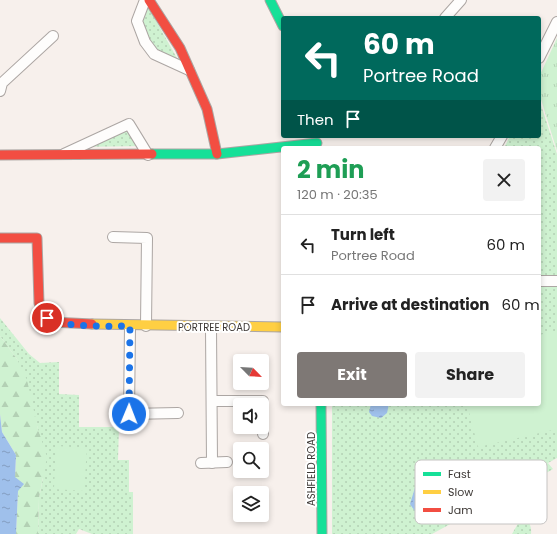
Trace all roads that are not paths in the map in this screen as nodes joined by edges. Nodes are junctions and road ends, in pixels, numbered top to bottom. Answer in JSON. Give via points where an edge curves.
{"nodes":[{"id":1,"x":144,"y":0,"type":"edge"},
{"id":2,"x":149,"y":0,"type":"edge"},
{"id":3,"x":270,"y":0,"type":"edge"},
{"id":4,"x":461,"y":0,"type":"edge"},
{"id":5,"x":447,"y":16,"type":"edge"},
{"id":6,"x":281,"y":22,"type":"edge"},
{"id":7,"x":557,"y":22,"type":"edge"},
{"id":8,"x":53,"y":36,"type":"dead end"},
{"id":9,"x":541,"y":54,"type":"edge"},
{"id":10,"x":189,"y":70,"type":"junction"},
{"id":11,"x":0,"y":92,"type":"edge"},
{"id":12,"x":316,"y":142,"type":"edge"},
{"id":13,"x":281,"y":146,"type":"edge"},
{"id":14,"x":283,"y":146,"type":"edge"},
{"id":15,"x":63,"y":154,"type":"junction"},
{"id":16,"x":217,"y":154,"type":"junction"},
{"id":17,"x":0,"y":155,"type":"edge"},
{"id":18,"x":148,"y":155,"type":"junction"},
{"id":19,"x":113,"y":237,"type":"dead end"},
{"id":20,"x":0,"y":238,"type":"edge"},
{"id":21,"x":541,"y":281,"type":"edge"},
{"id":22,"x":557,"y":281,"type":"edge"},
{"id":23,"x":130,"y":326,"type":"junction"},
{"id":24,"x":146,"y":326,"type":"junction"},
{"id":25,"x":281,"y":327,"type":"edge"},
{"id":26,"x":210,"y":328,"type":"junction"},
{"id":27,"x":212,"y":401,"type":"junction"},
{"id":28,"x":233,"y":401,"type":"edge"},
{"id":29,"x":321,"y":406,"type":"edge"},
{"id":30,"x":178,"y":413,"type":"dead end"},
{"id":31,"x":227,"y":462,"type":"dead end"},
{"id":32,"x":200,"y":463,"type":"dead end"},
{"id":33,"x":212,"y":463,"type":"junction"},
{"id":34,"x":322,"y":534,"type":"edge"}],
"edges":[{"from":1,"to":10,"type":"street","via":[[137,20],[145,42],[154,54]]},
{"from":2,"to":10,"type":"street","via":[[180,48]]},
{"from":3,"to":6,"type":"street"},
{"from":4,"to":5,"type":"street"},
{"from":7,"to":9,"type":"street"},
{"from":8,"to":11,"type":"street","via":[[2,83]]},
{"from":10,"to":16,"type":"street","via":[[207,109]]},
{"from":12,"to":14,"type":"street"},
{"from":13,"to":16,"type":"street"},
{"from":15,"to":17,"type":"street"},
{"from":15,"to":18,"type":"street"},
{"from":15,"to":18,"type":"street","via":[[129,124]]},
{"from":16,"to":18,"type":"street"},
{"from":19,"to":24,"type":"street","via":[[147,238]]},
{"from":20,"to":23,"type":"street","name":"PORTREE ROAD","via":[[37,238],[39,303],[44,314],[52,322]]},
{"from":21,"to":22,"type":"street"},
{"from":23,"to":24,"type":"street","name":"PORTREE ROAD"},
{"from":23,"to":30,"type":"street","via":[[129,414]]},
{"from":24,"to":26,"type":"street","name":"PORTREE ROAD"},
{"from":25,"to":26,"type":"street","name":"PORTREE ROAD"},
{"from":26,"to":27,"type":"street"},
{"from":27,"to":28,"type":"street"},
{"from":27,"to":33,"type":"street"},
{"from":29,"to":34,"type":"street","name":"ASHFIELD ROAD"},
{"from":31,"to":33,"type":"street"},
{"from":32,"to":33,"type":"street"}]}
